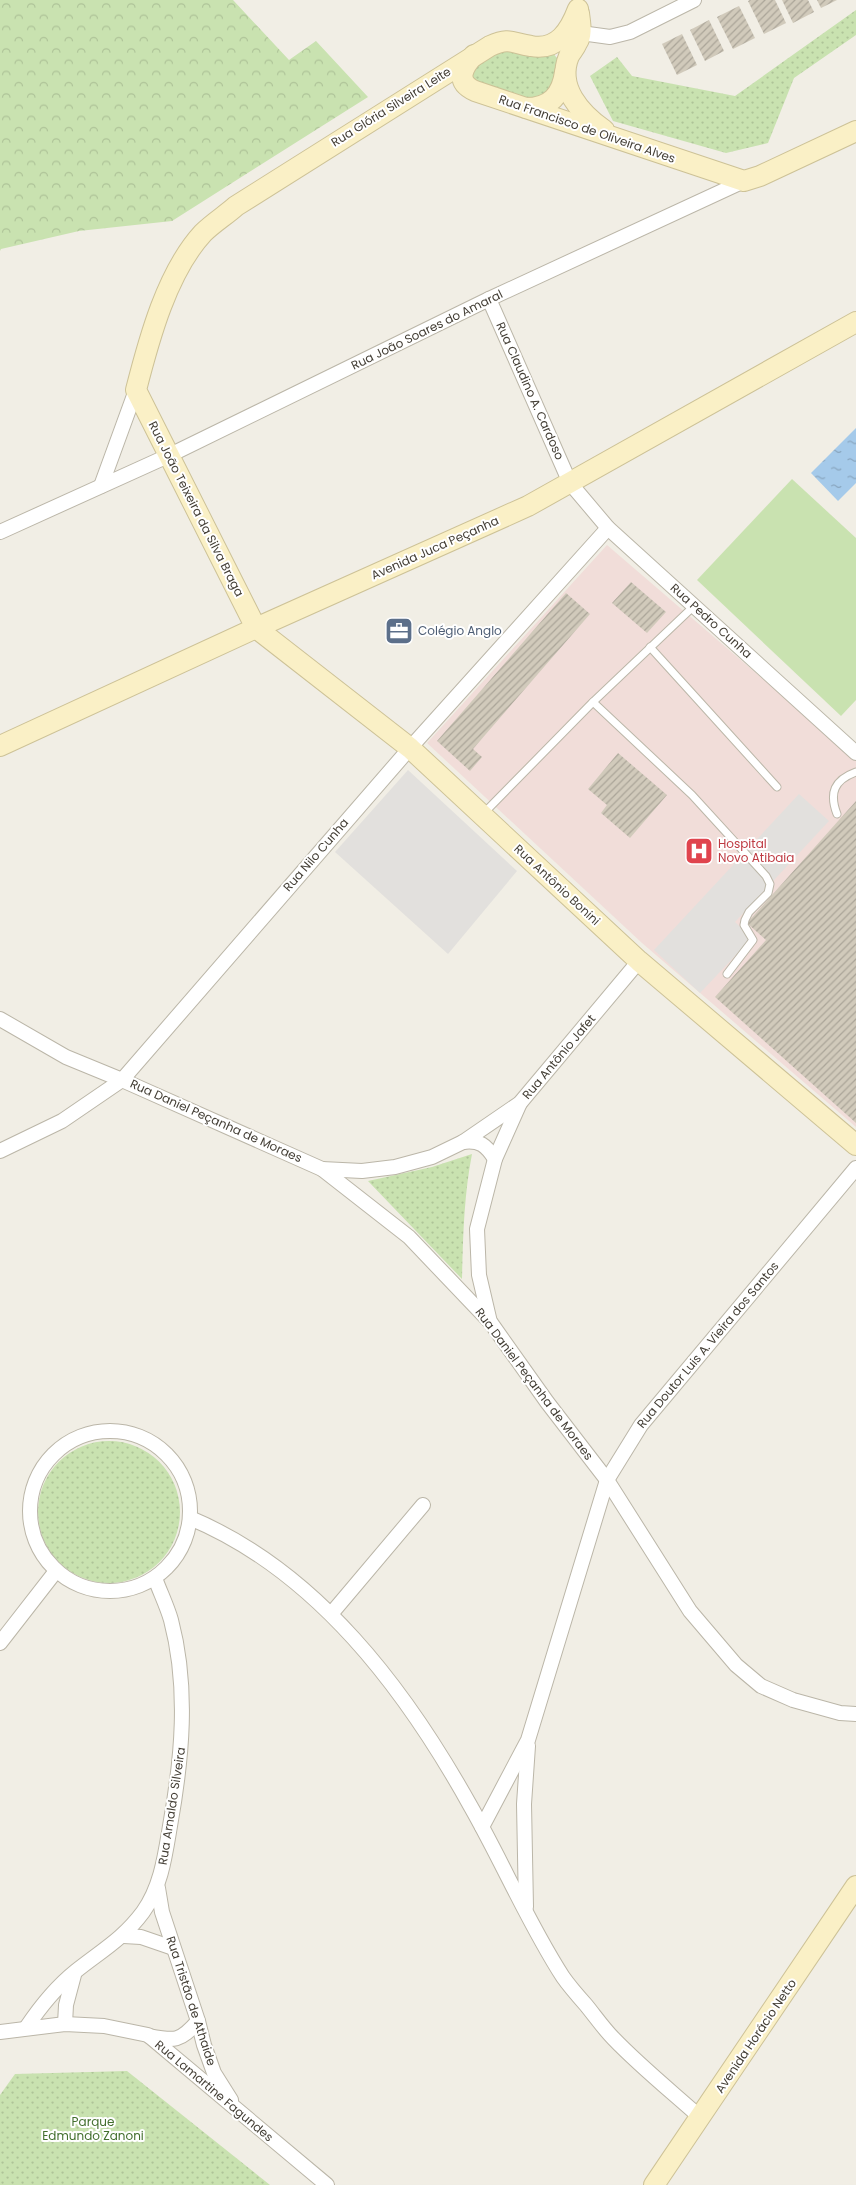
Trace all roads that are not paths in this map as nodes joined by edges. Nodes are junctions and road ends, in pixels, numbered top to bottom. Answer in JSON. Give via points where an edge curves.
{"nodes":[{"id":1,"x":694,"y":0,"type":"edge"},
{"id":2,"x":574,"y":4,"type":"edge"},
{"id":3,"x":581,"y":33,"type":"junction"},
{"id":4,"x":544,"y":46,"type":"junction"},
{"id":5,"x":475,"y":54,"type":"junction"},
{"id":6,"x":565,"y":71,"type":"junction"},
{"id":7,"x":524,"y":108,"type":"junction"},
{"id":8,"x":856,"y":131,"type":"edge"},
{"id":9,"x":632,"y":145,"type":"junction"},
{"id":10,"x":744,"y":181,"type":"junction"},
{"id":11,"x":489,"y":299,"type":"junction"},
{"id":12,"x":856,"y":322,"type":"edge"},
{"id":13,"x":136,"y":390,"type":"junction"},
{"id":14,"x":170,"y":456,"type":"junction"},
{"id":15,"x":570,"y":483,"type":"junction"},
{"id":16,"x":101,"y":486,"type":"junction"},
{"id":17,"x":608,"y":528,"type":"junction"},
{"id":18,"x":0,"y":532,"type":"edge"},
{"id":19,"x":694,"y":606,"type":"junction"},
{"id":20,"x":256,"y":628,"type":"junction"},
{"id":21,"x":650,"y":647,"type":"junction"},
{"id":22,"x":592,"y":702,"type":"junction"},
{"id":23,"x":0,"y":746,"type":"edge"},
{"id":24,"x":410,"y":748,"type":"junction"},
{"id":25,"x":856,"y":753,"type":"edge"},
{"id":26,"x":856,"y":772,"type":"edge"},
{"id":27,"x":777,"y":787,"type":"dead end"},
{"id":28,"x":837,"y":814,"type":"dead end"},
{"id":29,"x":482,"y":815,"type":"junction"},
{"id":30,"x":639,"y":961,"type":"junction"},
{"id":31,"x":727,"y":974,"type":"dead end"},
{"id":32,"x":0,"y":1019,"type":"edge"},
{"id":33,"x":122,"y":1080,"type":"junction"},
{"id":34,"x":520,"y":1103,"type":"junction"},
{"id":35,"x":463,"y":1142,"type":"junction"},
{"id":36,"x":856,"y":1145,"type":"edge"},
{"id":37,"x":0,"y":1151,"type":"edge"},
{"id":38,"x":495,"y":1159,"type":"junction"},
{"id":39,"x":856,"y":1168,"type":"edge"},
{"id":40,"x":322,"y":1169,"type":"junction"},
{"id":41,"x":490,"y":1323,"type":"junction"},
{"id":42,"x":608,"y":1480,"type":"junction"},
{"id":43,"x":423,"y":1505,"type":"dead end"},
{"id":44,"x":190,"y":1518,"type":"junction"},
{"id":45,"x":56,"y":1572,"type":"junction"},
{"id":46,"x":155,"y":1578,"type":"junction"},
{"id":47,"x":331,"y":1614,"type":"junction"},
{"id":48,"x":0,"y":1643,"type":"edge"},
{"id":49,"x":856,"y":1714,"type":"edge"},
{"id":50,"x":528,"y":1740,"type":"junction"},
{"id":51,"x":482,"y":1827,"type":"junction"},
{"id":52,"x":856,"y":1886,"type":"edge"},
{"id":53,"x":158,"y":1888,"type":"junction"},
{"id":54,"x":526,"y":1912,"type":"junction"},
{"id":55,"x":124,"y":1936,"type":"junction"},
{"id":56,"x":173,"y":1948,"type":"junction"},
{"id":57,"x":75,"y":1972,"type":"junction"},
{"id":58,"x":198,"y":2021,"type":"junction"},
{"id":59,"x":65,"y":2024,"type":"junction"},
{"id":60,"x":26,"y":2028,"type":"junction"},
{"id":61,"x":0,"y":2032,"type":"edge"},
{"id":62,"x":148,"y":2035,"type":"junction"},
{"id":63,"x":236,"y":2110,"type":"junction"},
{"id":64,"x":700,"y":2118,"type":"junction"},
{"id":65,"x":327,"y":2185,"type":"edge"},
{"id":66,"x":654,"y":2185,"type":"edge"}],
"edges":[{"from":1,"to":3,"type":"street","via":[[630,32],[610,37]]},
{"from":2,"to":3,"type":"main road"},
{"from":2,"to":4,"type":"main road","via":[[571,27],[564,36]]},
{"from":3,"to":6,"type":"main road","via":[[569,55]]},
{"from":4,"to":5,"type":"main road","name":"Rua Glória Silveira Leite","via":[[501,41]]},
{"from":4,"to":6,"type":"main road","via":[[562,60]]},
{"from":5,"to":7,"type":"main road","name":"Rua Francisco de Oliveira Alves","via":[[463,71],[462,80],[468,88]]},
{"from":5,"to":13,"type":"main road","name":"Rua Glória Silveira Leite","via":[[236,206],[204,233],[180,266],[145,355]]},
{"from":6,"to":7,"type":"main road","via":[[559,94],[550,103]]},
{"from":6,"to":9,"type":"main road","via":[[568,89],[576,105],[591,121]]},
{"from":7,"to":9,"type":"main road","name":"Rua Francisco de Oliveira Alves"},
{"from":8,"to":10,"type":"main road","name":"Rua João Soares do Amaral"},
{"from":9,"to":10,"type":"main road","name":"Rua Francisco de Oliveira Alves"},
{"from":10,"to":11,"type":"street","name":"Rua João Soares do Amaral"},
{"from":11,"to":14,"type":"street","name":"Rua João Soares do Amaral"},
{"from":11,"to":15,"type":"street","name":"Rua Claudino A. Cardoso"},
{"from":12,"to":15,"type":"main road","name":"Avenida Juca Peçanha"},
{"from":13,"to":14,"type":"main road","name":"Rua João Teixeira da Silva Braga"},
{"from":13,"to":16,"type":"street"},
{"from":14,"to":16,"type":"street","name":"Rua João Soares do Amaral"},
{"from":14,"to":20,"type":"main road","name":"Rua João Teixeira da Silva Braga"},
{"from":15,"to":17,"type":"street","name":"Rua Pedro Cunha"},
{"from":15,"to":20,"type":"main road","name":"Avenida Juca Peçanha","via":[[528,506]]},
{"from":16,"to":18,"type":"street","name":"Rua João Soares do Amaral"},
{"from":17,"to":19,"type":"street","name":"Rua Pedro Cunha"},
{"from":17,"to":24,"type":"street","name":"Rua Nilo Cunha"},
{"from":19,"to":21,"type":"lane"},
{"from":19,"to":25,"type":"street","name":"Rua Pedro Cunha"},
{"from":20,"to":23,"type":"main road","name":"Avenida Juca Peçanha"},
{"from":20,"to":24,"type":"main road","name":"Rua Antônio Bonini"},
{"from":21,"to":22,"type":"lane"},
{"from":21,"to":27,"type":"lane"},
{"from":22,"to":29,"type":"lane"},
{"from":22,"to":31,"type":"lane","via":[[692,795],[770,884],[768,893],[745,920],[744,925],[753,940]]},
{"from":24,"to":29,"type":"main road","name":"Rua Antônio Bonini"},
{"from":24,"to":33,"type":"street","name":"Rua Nilo Cunha"},
{"from":26,"to":28,"type":"lane","via":[[839,783],[832,793]]},
{"from":29,"to":30,"type":"main road","name":"Rua Antônio Bonini"},
{"from":30,"to":34,"type":"street","name":"Rua Antônio Jafet"},
{"from":30,"to":36,"type":"main road","name":"Rua Antônio Bonini"},
{"from":32,"to":33,"type":"street","name":"Rua Daniel Peçanha de Moraes","via":[[66,1057]]},
{"from":33,"to":37,"type":"street","name":"Rua Nilo Cunha","via":[[62,1121]]},
{"from":33,"to":40,"type":"street","name":"Rua Daniel Peçanha de Moraes"},
{"from":34,"to":35,"type":"street","name":"Rua Antônio Jafet"},
{"from":34,"to":38,"type":"street"},
{"from":35,"to":38,"type":"street","via":[[482,1144]]},
{"from":35,"to":40,"type":"street","name":"Rua Antônio Jafet","via":[[432,1157],[395,1167],[362,1172]]},
{"from":38,"to":41,"type":"street","via":[[477,1229],[478,1275]]},
{"from":39,"to":42,"type":"street","name":"Rua Doutor Luis A. Vieira dos Santos","via":[[640,1425]]},
{"from":40,"to":41,"type":"street","name":"Rua Daniel Peçanha de Moraes","via":[[409,1237]]},
{"from":41,"to":42,"type":"street","name":"Rua Daniel Peçanha de Moraes"},
{"from":42,"to":49,"type":"street","name":"Rua Daniel Peçanha de Moraes","via":[[690,1611],[736,1665],[761,1686],[793,1700]]},
{"from":42,"to":50,"type":"street","name":"Rua Doutor Luis A. Vieira dos Santos"},
{"from":43,"to":47,"type":"street"},
{"from":44,"to":45,"type":"street","via":[[188,1494],[178,1469],[160,1448],[136,1435],[109,1431],[82,1436],[58,1449],[40,1470],[30,1496],[30,1524],[39,1550]]},
{"from":44,"to":46,"type":"street","via":[[184,1541],[172,1562]]},
{"from":44,"to":47,"type":"street","via":[[220,1531],[267,1561]]},
{"from":45,"to":46,"type":"street","via":[[78,1586],[104,1592],[131,1589]]},
{"from":45,"to":48,"type":"street"},
{"from":46,"to":53,"type":"street","name":"Rua Arnaldo Silveira","via":[[171,1620],[182,1697],[177,1790]]},
{"from":47,"to":51,"type":"street","via":[[393,1686],[431,1740]]},
{"from":50,"to":51,"type":"street","name":"Rua Doutor Luis A. Vieira dos Santos"},
{"from":50,"to":54,"type":"street","name":"Rua Doutor Luis A. Vieira dos Santos","via":[[524,1804]]},
{"from":51,"to":54,"type":"street","name":"Rua Doutor Luis A. Vieira dos Santos"},
{"from":52,"to":64,"type":"main road","name":"Avenida Horácio Netto"},
{"from":53,"to":55,"type":"street","name":"Rua Arnaldo Silveira"},
{"from":53,"to":56,"type":"street","name":"Rua Tristão de Athaide"},
{"from":54,"to":64,"type":"street","name":"Rua Doutor Luis A. Vieira dos Santos","via":[[564,1978],[613,2038]]},
{"from":55,"to":56,"type":"street","via":[[141,1937]]},
{"from":55,"to":57,"type":"street","name":"Rua Arnaldo Silveira"},
{"from":56,"to":58,"type":"street","name":"Rua Tristão de Athaide"},
{"from":57,"to":59,"type":"street","via":[[66,2005]]},
{"from":57,"to":60,"type":"street","name":"Rua Arnaldo Silveira","via":[[53,1993]]},
{"from":58,"to":62,"type":"street","via":[[180,2039]]},
{"from":58,"to":63,"type":"street","name":"Rua Tristão de Athaide","via":[[214,2073]]},
{"from":59,"to":60,"type":"street","name":"Rua Lamartine Fagundes"},
{"from":59,"to":62,"type":"street","name":"Rua Lamartine Fagundes","via":[[104,2026]]},
{"from":60,"to":61,"type":"street","name":"Rua Lamartine Fagundes"},
{"from":62,"to":63,"type":"street","name":"Rua Lamartine Fagundes"},
{"from":63,"to":65,"type":"street","name":"Rua Lamartine Fagundes"},
{"from":64,"to":66,"type":"main road","name":"Avenida Horácio Netto"}]}
